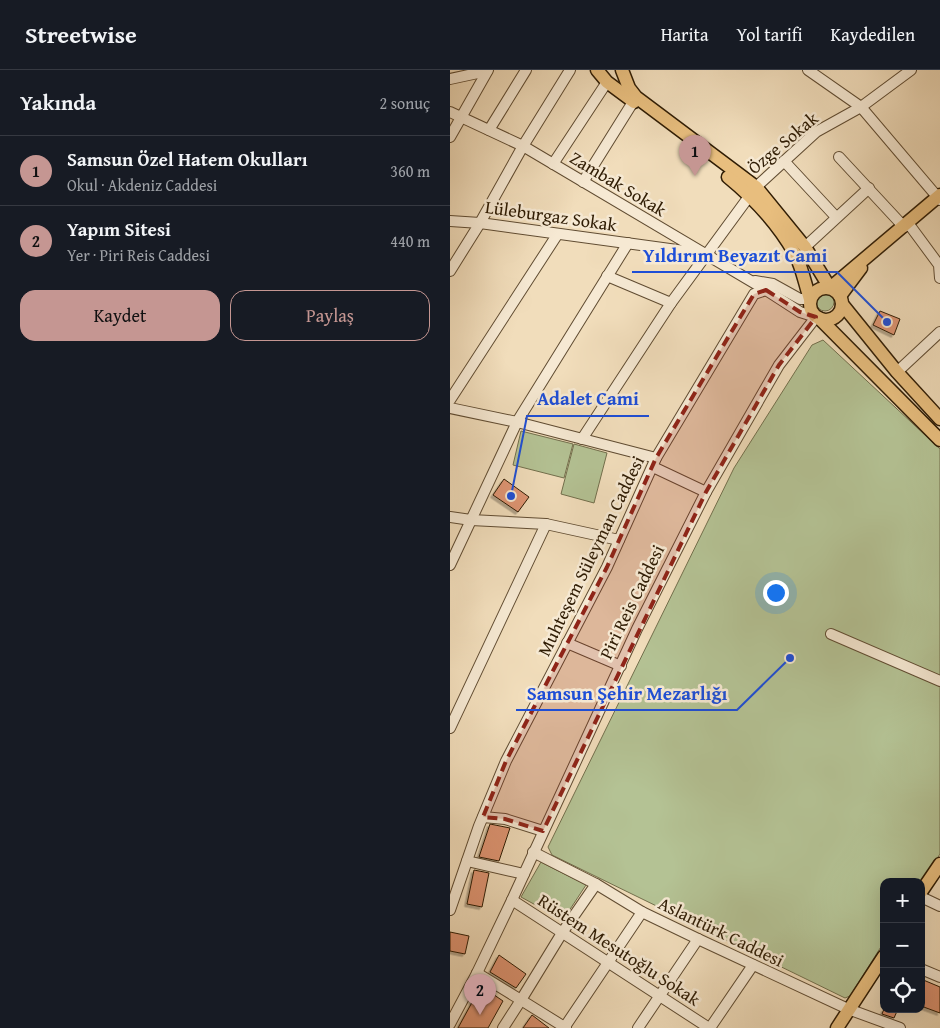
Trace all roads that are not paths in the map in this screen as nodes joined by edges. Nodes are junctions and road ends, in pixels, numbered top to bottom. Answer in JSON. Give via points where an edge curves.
{"nodes":[{"id":1,"x":487,"y":70,"type":"edge"},
{"id":2,"x":526,"y":70,"type":"edge"},
{"id":3,"x":570,"y":70,"type":"edge"},
{"id":4,"x":597,"y":70,"type":"edge"},
{"id":5,"x":614,"y":70,"type":"edge"},
{"id":6,"x":622,"y":70,"type":"edge"},
{"id":7,"x":808,"y":70,"type":"edge"},
{"id":8,"x":911,"y":70,"type":"edge"},
{"id":9,"x":450,"y":79,"type":"edge"},
{"id":10,"x":606,"y":82,"type":"junction"},
{"id":11,"x":634,"y":102,"type":"junction"},
{"id":12,"x":861,"y":107,"type":"junction"},
{"id":13,"x":450,"y":112,"type":"edge"},
{"id":14,"x":462,"y":118,"type":"junction"},
{"id":15,"x":489,"y":130,"type":"junction"},
{"id":16,"x":450,"y":138,"type":"edge"},
{"id":17,"x":523,"y":146,"type":"junction"},
{"id":18,"x":839,"y":157,"type":"dead end"},
{"id":19,"x":784,"y":161,"type":"junction"},
{"id":20,"x":553,"y":164,"type":"junction"},
{"id":21,"x":583,"y":182,"type":"junction"},
{"id":22,"x":869,"y":188,"type":"junction"},
{"id":23,"x":753,"y":191,"type":"junction"},
{"id":24,"x":939,"y":198,"type":"edge"},
{"id":25,"x":836,"y":217,"type":"junction"},
{"id":26,"x":450,"y":221,"type":"edge"},
{"id":27,"x":480,"y":223,"type":"junction"},
{"id":28,"x":906,"y":225,"type":"junction"},
{"id":29,"x":557,"y":235,"type":"junction"},
{"id":30,"x":628,"y":243,"type":"junction"},
{"id":31,"x":805,"y":247,"type":"junction"},
{"id":32,"x":706,"y":254,"type":"junction"},
{"id":33,"x":871,"y":254,"type":"junction"},
{"id":34,"x":453,"y":262,"type":"edge"},
{"id":35,"x":450,"y":271,"type":"edge"},
{"id":36,"x":608,"y":276,"type":"junction"},
{"id":37,"x":940,"y":278,"type":"edge"},
{"id":38,"x":747,"y":279,"type":"junction"},
{"id":39,"x":830,"y":288,"type":"junction"},
{"id":40,"x":766,"y":290,"type":"junction"},
{"id":41,"x":810,"y":299,"type":"junction"},
{"id":42,"x":841,"y":300,"type":"junction"},
{"id":43,"x":671,"y":303,"type":"junction"},
{"id":44,"x":817,"y":318,"type":"junction"},
{"id":45,"x":940,"y":332,"type":"edge"},
{"id":46,"x":897,"y":372,"type":"junction"},
{"id":47,"x":450,"y":400,"type":"edge"},
{"id":48,"x":450,"y":408,"type":"edge"},
{"id":49,"x":940,"y":419,"type":"edge"},
{"id":50,"x":518,"y":422,"type":"junction"},
{"id":51,"x":582,"y":439,"type":"junction"},
{"id":52,"x":940,"y":440,"type":"edge"},
{"id":53,"x":654,"y":462,"type":"junction"},
{"id":54,"x":706,"y":492,"type":"junction"},
{"id":55,"x":450,"y":517,"type":"edge"},
{"id":56,"x":471,"y":520,"type":"junction"},
{"id":57,"x":546,"y":524,"type":"junction"},
{"id":58,"x":619,"y":540,"type":"junction"},
{"id":59,"x":450,"y":565,"type":"edge"},
{"id":60,"x":831,"y":634,"type":"dead end"},
{"id":61,"x":568,"y":642,"type":"junction"},
{"id":62,"x":621,"y":666,"type":"junction"},
{"id":63,"x":940,"y":681,"type":"edge"},
{"id":64,"x":450,"y":728,"type":"edge"},
{"id":65,"x":483,"y":817,"type":"junction"},
{"id":66,"x":543,"y":831,"type":"junction"},
{"id":67,"x":533,"y":852,"type":"junction"},
{"id":68,"x":467,"y":861,"type":"junction"},
{"id":69,"x":940,"y":864,"type":"edge"},
{"id":70,"x":524,"y":874,"type":"junction"},
{"id":71,"x":596,"y":884,"type":"junction"},
{"id":72,"x":925,"y":886,"type":"edge"},
{"id":73,"x":925,"y":899,"type":"edge"},
{"id":74,"x":512,"y":900,"type":"junction"},
{"id":75,"x":940,"y":906,"type":"edge"},
{"id":76,"x":450,"y":910,"type":"edge"},
{"id":77,"x":642,"y":912,"type":"junction"},
{"id":78,"x":562,"y":933,"type":"junction"},
{"id":79,"x":698,"y":940,"type":"junction"},
{"id":80,"x":880,"y":962,"type":"edge"},
{"id":81,"x":608,"y":963,"type":"junction"},
{"id":82,"x":752,"y":965,"type":"junction"},
{"id":83,"x":925,"y":971,"type":"edge"},
{"id":84,"x":477,"y":973,"type":"junction"},
{"id":85,"x":940,"y":977,"type":"edge"},
{"id":86,"x":659,"y":996,"type":"junction"},
{"id":87,"x":521,"y":1000,"type":"junction"},
{"id":88,"x":848,"y":1009,"type":"junction"},
{"id":89,"x":450,"y":1024,"type":"edge"},
{"id":90,"x":503,"y":1028,"type":"edge"},
{"id":91,"x":565,"y":1028,"type":"edge"},
{"id":92,"x":638,"y":1028,"type":"edge"},
{"id":93,"x":710,"y":1028,"type":"edge"},
{"id":94,"x":837,"y":1028,"type":"edge"},
{"id":95,"x":900,"y":1028,"type":"edge"}],
"edges":[{"from":1,"to":9,"type":"street"},
{"from":1,"to":14,"type":"street"},
{"from":2,"to":15,"type":"street"},
{"from":3,"to":17,"type":"street"},
{"from":4,"to":5,"type":"main road","via":[[604,73]]},
{"from":4,"to":10,"type":"main road"},
{"from":6,"to":23,"type":"main road","via":[[636,98]]},
{"from":7,"to":12,"type":"street"},
{"from":8,"to":12,"type":"street","name":"Özge Sokak"},
{"from":10,"to":11,"type":"main road"},
{"from":10,"to":20,"type":"street"},
{"from":11,"to":21,"type":"street"},
{"from":11,"to":23,"type":"main road"},
{"from":12,"to":19,"type":"street","name":"Özge Sokak","via":[[816,132]]},
{"from":12,"to":24,"type":"street"},
{"from":13,"to":14,"type":"street","name":"Zambak Sokak"},
{"from":14,"to":15,"type":"street","name":"Zambak Sokak"},
{"from":14,"to":16,"type":"street"},
{"from":15,"to":17,"type":"street","name":"Zambak Sokak"},
{"from":17,"to":20,"type":"street","name":"Zambak Sokak"},
{"from":17,"to":27,"type":"street"},
{"from":18,"to":22,"type":"street"},
{"from":19,"to":23,"type":"street","name":"Özge Sokak"},
{"from":19,"to":25,"type":"street"},
{"from":20,"to":21,"type":"street","name":"Zambak Sokak"},
{"from":21,"to":32,"type":"street","name":"Zambak Sokak"},
{"from":22,"to":25,"type":"street"},
{"from":22,"to":28,"type":"street"},
{"from":23,"to":31,"type":"main road"},
{"from":23,"to":32,"type":"street","name":"Özge Sokak"},
{"from":23,"to":41,"type":"main road","via":[[796,255]]},
{"from":24,"to":28,"type":"main road"},
{"from":25,"to":31,"type":"street"},
{"from":26,"to":27,"type":"street","name":"Lüleburgaz Sokak"},
{"from":27,"to":29,"type":"street","name":"Lüleburgaz Sokak"},
{"from":27,"to":34,"type":"street"},
{"from":28,"to":33,"type":"main road"},
{"from":28,"to":37,"type":"street","via":[[940,265]]},
{"from":29,"to":30,"type":"street","name":"Lüleburgaz Sokak"},
{"from":29,"to":47,"type":"street"},
{"from":30,"to":32,"type":"street","name":"Lüleburgaz Sokak"},
{"from":30,"to":36,"type":"street"},
{"from":31,"to":39,"type":"main road"},
{"from":32,"to":38,"type":"street","name":"Zambak Sokak"},
{"from":32,"to":43,"type":"street","name":"Özge Sokak"},
{"from":33,"to":39,"type":"main road"},
{"from":33,"to":42,"type":"main road"},
{"from":34,"to":35,"type":"street"},
{"from":36,"to":43,"type":"street"},
{"from":36,"to":50,"type":"street"},
{"from":38,"to":40,"type":"street","name":"Zambak Sokak"},
{"from":38,"to":41,"type":"street","via":[[772,284],[800,299]]},
{"from":39,"to":41,"type":"main road","via":[[816,290]]},
{"from":39,"to":42,"type":"main road"},
{"from":40,"to":44,"type":"street","name":"Zambak Sokak","via":[[800,312]]},
{"from":40,"to":53,"type":"street","name":"Muhteşem Süleyman Caddesi","via":[[754,294]]},
{"from":41,"to":44,"type":"main road","via":[[810,309]]},
{"from":42,"to":44,"type":"main road","via":[[836,317]]},
{"from":42,"to":46,"type":"main road"},
{"from":43,"to":51,"type":"street","name":"Özge Sokak"},
{"from":44,"to":52,"type":"main road"},
{"from":44,"to":54,"type":"street","name":"Piri Reis Caddesi","via":[[779,365]]},
{"from":45,"to":46,"type":"street"},
{"from":46,"to":49,"type":"main road"},
{"from":48,"to":50,"type":"street"},
{"from":50,"to":51,"type":"street"},
{"from":50,"to":56,"type":"street"},
{"from":51,"to":53,"type":"street"},
{"from":53,"to":54,"type":"street"},
{"from":53,"to":58,"type":"street","name":"Muhteşem Süleyman Caddesi"},
{"from":54,"to":62,"type":"street","name":"Piri Reis Caddesi"},
{"from":55,"to":56,"type":"street"},
{"from":56,"to":57,"type":"street"},
{"from":56,"to":59,"type":"street"},
{"from":57,"to":58,"type":"street"},
{"from":57,"to":64,"type":"street"},
{"from":58,"to":61,"type":"street","name":"Muhteşem Süleyman Caddesi"},
{"from":60,"to":63,"type":"street"},
{"from":61,"to":62,"type":"street"},
{"from":61,"to":65,"type":"street","name":"Muhteşem Süleyman Caddesi","via":[[506,761]]},
{"from":62,"to":66,"type":"street","name":"Piri Reis Caddesi"},
{"from":65,"to":66,"type":"street","via":[[505,819]]},
{"from":65,"to":68,"type":"street","name":"Muhteşem Süleyman Caddesi"},
{"from":66,"to":67,"type":"street","name":"Piri Reis Caddesi"},
{"from":67,"to":70,"type":"street","name":"Piri Reis Caddesi"},
{"from":67,"to":71,"type":"street","name":"Aslantürk Caddesi"},
{"from":68,"to":70,"type":"street"},
{"from":68,"to":76,"type":"street","name":"Muhteşem Süleyman Caddesi"},
{"from":69,"to":72,"type":"main road"},
{"from":70,"to":74,"type":"street","name":"Piri Reis Caddesi"},
{"from":71,"to":77,"type":"street","name":"Aslantürk Caddesi"},
{"from":71,"to":78,"type":"street"},
{"from":73,"to":75,"type":"street"},
{"from":74,"to":78,"type":"street","name":"Rüstem Mesutoğlu Sokak"},
{"from":74,"to":84,"type":"street","name":"Piri Reis Caddesi"},
{"from":77,"to":79,"type":"street","name":"Aslantürk Caddesi"},
{"from":77,"to":81,"type":"street"},
{"from":78,"to":81,"type":"street","name":"Rüstem Mesutoğlu Sokak"},
{"from":78,"to":87,"type":"street"},
{"from":79,"to":82,"type":"street","name":"Aslantürk Caddesi"},
{"from":79,"to":86,"type":"street"},
{"from":80,"to":88,"type":"main road"},
{"from":81,"to":86,"type":"street","name":"Rüstem Mesutoğlu Sokak"},
{"from":81,"to":91,"type":"street"},
{"from":82,"to":88,"type":"street","name":"Aslantürk Caddesi"},
{"from":82,"to":93,"type":"street"},
{"from":83,"to":85,"type":"street"},
{"from":84,"to":87,"type":"street"},
{"from":84,"to":89,"type":"street","name":"Piri Reis Caddesi"},
{"from":86,"to":92,"type":"street"},
{"from":86,"to":93,"type":"street","name":"Rüstem Mesutoğlu Sokak"},
{"from":87,"to":90,"type":"street"},
{"from":87,"to":91,"type":"street"},
{"from":88,"to":94,"type":"main road"},
{"from":88,"to":95,"type":"street","name":"Aslantürk Caddesi"}]}
